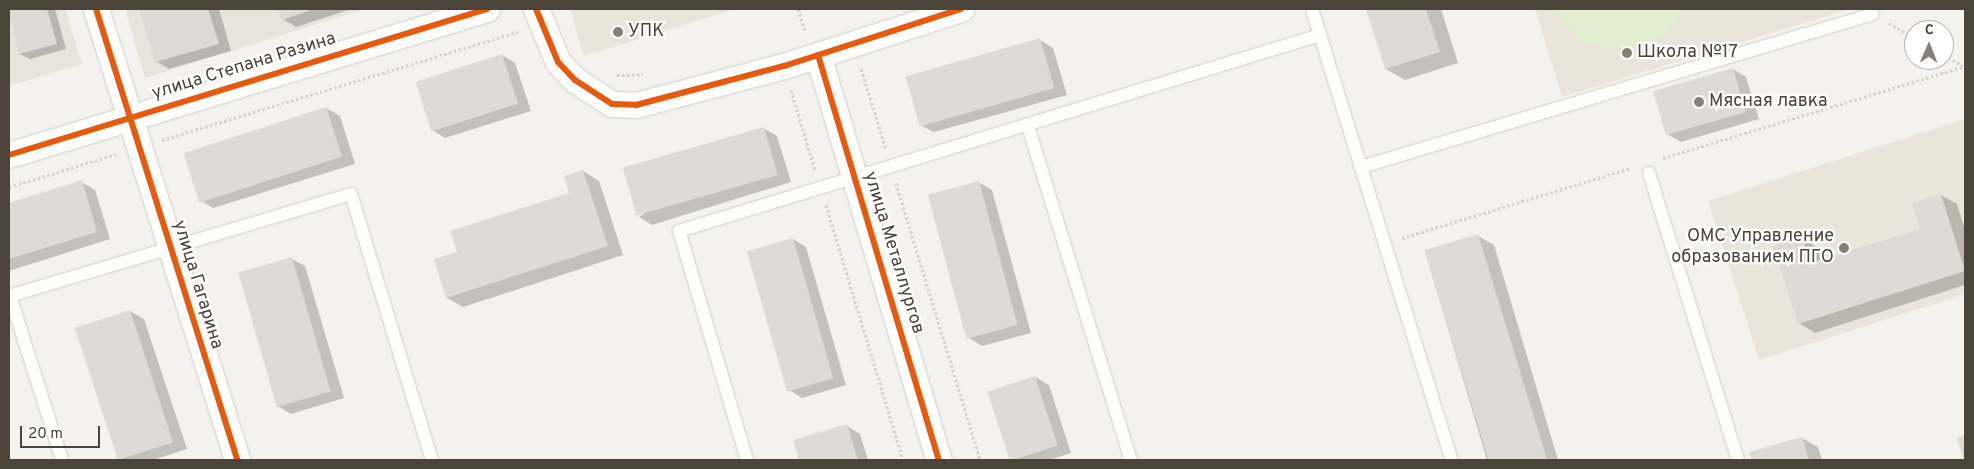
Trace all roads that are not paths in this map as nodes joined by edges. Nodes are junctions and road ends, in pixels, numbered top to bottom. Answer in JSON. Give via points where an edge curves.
{"nodes":[{"id":1,"x":96,"y":9,"type":"edge"},
{"id":2,"x":487,"y":9,"type":"edge"},
{"id":3,"x":961,"y":9,"type":"edge"},
{"id":4,"x":1312,"y":9,"type":"edge"},
{"id":5,"x":1873,"y":14,"type":"road end"},
{"id":6,"x":539,"y":17,"type":"edge"},
{"id":7,"x":1320,"y":35,"type":"junction"},
{"id":8,"x":818,"y":55,"type":"junction"},
{"id":9,"x":129,"y":118,"type":"junction"},
{"id":10,"x":1028,"y":126,"type":"junction"},
{"id":11,"x":9,"y":155,"type":"edge"},
{"id":12,"x":1361,"y":167,"type":"junction"},
{"id":13,"x":1645,"y":169,"type":"road end"},
{"id":14,"x":856,"y":179,"type":"junction"},
{"id":15,"x":170,"y":247,"type":"junction"},
{"id":16,"x":10,"y":296,"type":"edge"},
{"id":17,"x":62,"y":460,"type":"edge"},
{"id":18,"x":237,"y":460,"type":"edge"},
{"id":19,"x":432,"y":460,"type":"edge"},
{"id":20,"x":747,"y":460,"type":"edge"},
{"id":21,"x":939,"y":460,"type":"edge"},
{"id":22,"x":1131,"y":460,"type":"edge"},
{"id":23,"x":1452,"y":460,"type":"edge"},
{"id":24,"x":1738,"y":460,"type":"edge"}],
"edges":[{"from":1,"to":9,"type":"street","name":"улица Гагарина"},
{"from":2,"to":9,"type":"street","name":"улица Степана Разина"},
{"from":3,"to":8,"type":"street"},
{"from":4,"to":7,"type":"lane"},
{"from":5,"to":12,"type":"lane"},
{"from":6,"to":8,"type":"street","via":[[558,62],[594,96],[612,104],[658,101]]},
{"from":7,"to":10,"type":"lane"},
{"from":7,"to":12,"type":"lane"},
{"from":8,"to":14,"type":"street","name":"улица Металлургов"},
{"from":9,"to":11,"type":"street","name":"улица Степана Разина"},
{"from":9,"to":15,"type":"street","name":"улица Гагарина"},
{"from":10,"to":14,"type":"lane"},
{"from":10,"to":22,"type":"lane"},
{"from":12,"to":23,"type":"lane"},
{"from":13,"to":24,"type":"lane"},
{"from":14,"to":20,"type":"lane","via":[[679,231]]},
{"from":14,"to":21,"type":"street","name":"улица Металлургов"},
{"from":15,"to":16,"type":"lane"},
{"from":15,"to":18,"type":"street","name":"улица Гагарина"},
{"from":15,"to":19,"type":"lane","via":[[351,194]]},
{"from":16,"to":17,"type":"lane"}]}
